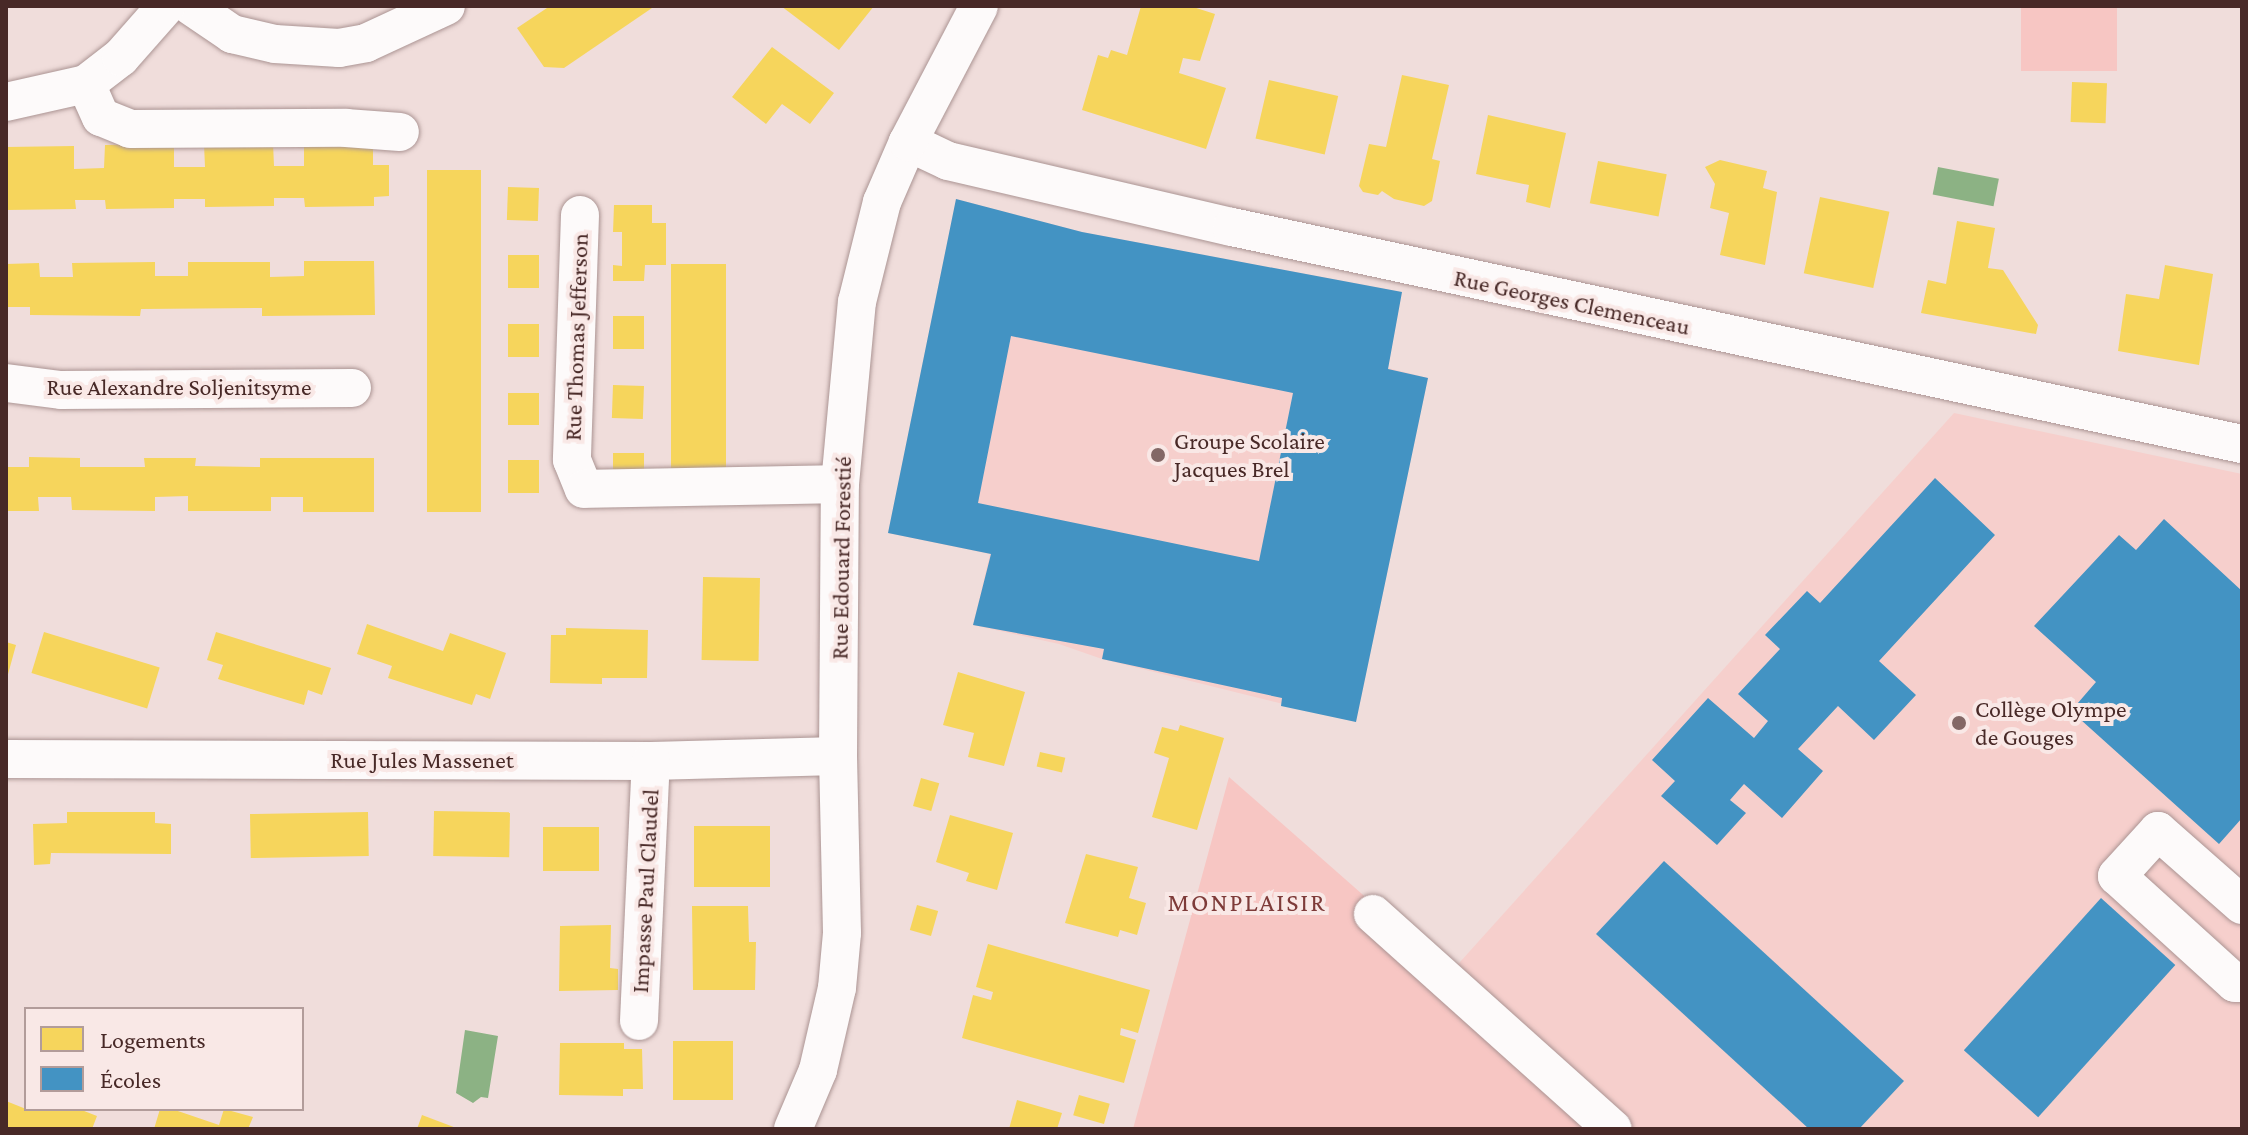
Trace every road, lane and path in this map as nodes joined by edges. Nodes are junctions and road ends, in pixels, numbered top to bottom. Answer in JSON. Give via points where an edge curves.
{"nodes":[{"id":1,"x":166,"y":6,"type":"edge"},
{"id":2,"x":191,"y":6,"type":"edge"},
{"id":3,"x":446,"y":6,"type":"edge"},
{"id":4,"x":979,"y":6,"type":"edge"},
{"id":5,"x":86,"y":84,"type":"junction"},
{"id":6,"x":6,"y":102,"type":"edge"},
{"id":7,"x":400,"y":132,"type":"dead end"},
{"id":8,"x":908,"y":142,"type":"junction"},
{"id":9,"x":580,"y":215,"type":"dead end"},
{"id":10,"x":6,"y":383,"type":"edge"},
{"id":11,"x":352,"y":388,"type":"dead end"},
{"id":12,"x":2242,"y":444,"type":"edge"},
{"id":13,"x":840,"y":484,"type":"junction"},
{"id":14,"x":838,"y":756,"type":"junction"},
{"id":15,"x":6,"y":759,"type":"edge"},
{"id":16,"x":651,"y":761,"type":"junction"},
{"id":17,"x":2242,"y":905,"type":"edge"},
{"id":18,"x":1373,"y":914,"type":"dead end"},
{"id":19,"x":2242,"y":983,"type":"edge"},
{"id":20,"x":639,"y":1021,"type":"dead end"},
{"id":21,"x":793,"y":1129,"type":"edge"},
{"id":22,"x":1613,"y":1129,"type":"edge"}],
"edges":[{"from":1,"to":5,"type":"street","via":[[121,57]]},
{"from":2,"to":3,"type":"street","via":[[232,34],[275,44],[339,48],[366,43]]},
{"from":4,"to":8,"type":"street","name":"Rue Edouard Forestié"},
{"from":5,"to":6,"type":"street"},
{"from":5,"to":7,"type":"street","via":[[101,117],[130,129]]},
{"from":8,"to":12,"type":"street","name":"Rue Georges Clemenceau","via":[[948,161],[1232,227]]},
{"from":8,"to":13,"type":"street","name":"Rue Edouard Forestié","via":[[882,202],[857,302]]},
{"from":9,"to":13,"type":"street","name":"Rue Thomas Jefferson","via":[[572,460],[584,489]]},
{"from":10,"to":11,"type":"street","name":"Rue Alexandre Soljenitsyme","via":[[61,390]]},
{"from":13,"to":14,"type":"street","name":"Rue Edouard Forestié"},
{"from":14,"to":16,"type":"street","name":"Rue Jules Massenet"},
{"from":14,"to":21,"type":"street","name":"Rue Edouard Forestié","via":[[842,933],[837,988],[818,1070]]},
{"from":15,"to":16,"type":"street","name":"Rue Jules Massenet"},
{"from":16,"to":20,"type":"street","name":"Impasse Paul Claudel"},
{"from":17,"to":19,"type":"street","via":[[2158,831],[2117,876],[2235,983]]},
{"from":18,"to":22,"type":"street"}]}
